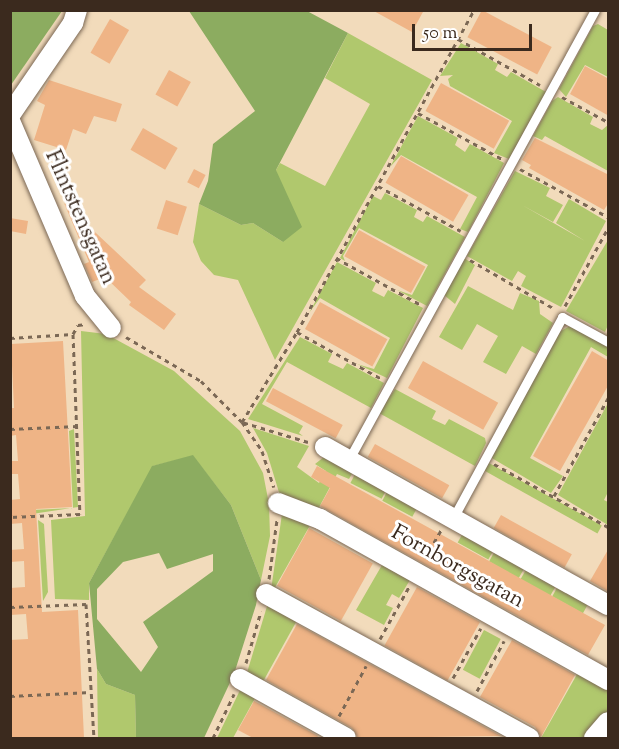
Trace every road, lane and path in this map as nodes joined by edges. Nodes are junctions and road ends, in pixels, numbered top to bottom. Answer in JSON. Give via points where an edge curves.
{"nodes":[{"id":1,"x":77,"y":10,"type":"edge"},
{"id":2,"x":474,"y":10,"type":"edge"},
{"id":3,"x":595,"y":10,"type":"edge"},
{"id":4,"x":458,"y":39,"type":"junction"},
{"id":5,"x":551,"y":91,"type":"junction"},
{"id":6,"x":10,"y":115,"type":"edge"},
{"id":7,"x":10,"y":122,"type":"edge"},
{"id":8,"x":609,"y":123,"type":"edge"},
{"id":9,"x":378,"y":186,"type":"junction"},
{"id":10,"x":609,"y":228,"type":"edge"},
{"id":11,"x":471,"y":237,"type":"junction"},
{"id":12,"x":461,"y":255,"type":"junction"},
{"id":13,"x":336,"y":258,"type":"junction"},
{"id":14,"x":430,"y":310,"type":"junction"},
{"id":15,"x":111,"y":328,"type":"joint"},
{"id":16,"x":297,"y":332,"type":"junction"},
{"id":17,"x":10,"y":338,"type":"edge"},
{"id":18,"x":609,"y":342,"type":"edge"},
{"id":19,"x":390,"y":384,"type":"junction"},
{"id":20,"x":609,"y":398,"type":"edge"},
{"id":21,"x":242,"y":422,"type":"junction"},
{"id":22,"x":78,"y":426,"type":"junction"},
{"id":23,"x":10,"y":429,"type":"edge"},
{"id":24,"x":326,"y":447,"type":"joint"},
{"id":25,"x":484,"y":459,"type":"junction"},
{"id":26,"x":348,"y":461,"type":"junction"},
{"id":27,"x":554,"y":496,"type":"junction"},
{"id":28,"x":279,"y":503,"type":"junction"},
{"id":29,"x":10,"y":518,"type":"edge"},
{"id":30,"x":450,"y":519,"type":"junction"},
{"id":31,"x":609,"y":527,"type":"edge"},
{"id":32,"x":417,"y":573,"type":"junction"},
{"id":33,"x":266,"y":594,"type":"junction"},
{"id":34,"x":609,"y":605,"type":"edge"},
{"id":35,"x":10,"y":607,"type":"edge"},
{"id":36,"x":489,"y":614,"type":"junction"},
{"id":37,"x":512,"y":626,"type":"junction"},
{"id":38,"x":373,"y":653,"type":"junction"},
{"id":39,"x":240,"y":680,"type":"junction"},
{"id":40,"x":609,"y":680,"type":"edge"},
{"id":41,"x":91,"y":692,"type":"junction"},
{"id":42,"x":445,"y":692,"type":"junction"},
{"id":43,"x":10,"y":696,"type":"edge"},
{"id":44,"x":469,"y":705,"type":"junction"},
{"id":45,"x":609,"y":722,"type":"edge"},
{"id":46,"x":338,"y":734,"type":"edge"},
{"id":47,"x":93,"y":738,"type":"edge"},
{"id":48,"x":213,"y":738,"type":"edge"},
{"id":49,"x":529,"y":738,"type":"edge"},
{"id":50,"x":594,"y":738,"type":"edge"}],
"edges":[{"from":1,"to":6,"type":"street","via":[[73,23]]},
{"from":2,"to":4,"type":"path"},
{"from":3,"to":5,"type":"lane"},
{"from":4,"to":5,"type":"path"},
{"from":4,"to":9,"type":"path"},
{"from":5,"to":8,"type":"path"},
{"from":5,"to":11,"type":"lane"},
{"from":7,"to":15,"type":"street","name":"Flintstensgatan","via":[[85,296]]},
{"from":9,"to":11,"type":"path"},
{"from":9,"to":13,"type":"path"},
{"from":10,"to":12,"type":"path","via":[[561,313]]},
{"from":11,"to":12,"type":"lane"},
{"from":12,"to":14,"type":"lane"},
{"from":13,"to":14,"type":"path"},
{"from":13,"to":16,"type":"path"},
{"from":14,"to":19,"type":"lane"},
{"from":15,"to":21,"type":"path","via":[[201,381]]},
{"from":16,"to":19,"type":"path"},
{"from":16,"to":21,"type":"path"},
{"from":17,"to":22,"type":"path","via":[[73,334]]},
{"from":18,"to":25,"type":"lane","via":[[562,317]]},
{"from":19,"to":26,"type":"lane"},
{"from":20,"to":27,"type":"path"},
{"from":21,"to":24,"type":"path"},
{"from":21,"to":28,"type":"path","via":[[262,452]]},
{"from":22,"to":23,"type":"path"},
{"from":22,"to":29,"type":"path","via":[[81,514]]},
{"from":24,"to":26,"type":"street","name":"Fornborgsgatan"},
{"from":25,"to":27,"type":"path"},
{"from":25,"to":30,"type":"lane"},
{"from":26,"to":30,"type":"street","name":"Fornborgsgatan"},
{"from":27,"to":31,"type":"path"},
{"from":28,"to":32,"type":"street","name":"Fornborgsgatan","via":[[320,519]]},
{"from":28,"to":33,"type":"path"},
{"from":30,"to":32,"type":"path"},
{"from":30,"to":34,"type":"street","name":"Fornborgsgatan"},
{"from":32,"to":36,"type":"street","name":"Fornborgsgatan"},
{"from":32,"to":38,"type":"path"},
{"from":33,"to":38,"type":"street"},
{"from":33,"to":39,"type":"path"},
{"from":35,"to":41,"type":"path","via":[[86,604]]},
{"from":36,"to":37,"type":"street","name":"Fornborgsgatan"},
{"from":36,"to":42,"type":"path"},
{"from":37,"to":40,"type":"street","name":"Fornborgsgatan"},
{"from":37,"to":44,"type":"path"},
{"from":38,"to":42,"type":"street"},
{"from":38,"to":46,"type":"path"},
{"from":39,"to":46,"type":"street"},
{"from":39,"to":48,"type":"path"},
{"from":41,"to":43,"type":"path"},
{"from":41,"to":47,"type":"path"},
{"from":42,"to":44,"type":"street"},
{"from":44,"to":49,"type":"street"},
{"from":45,"to":50,"type":"street"}]}
